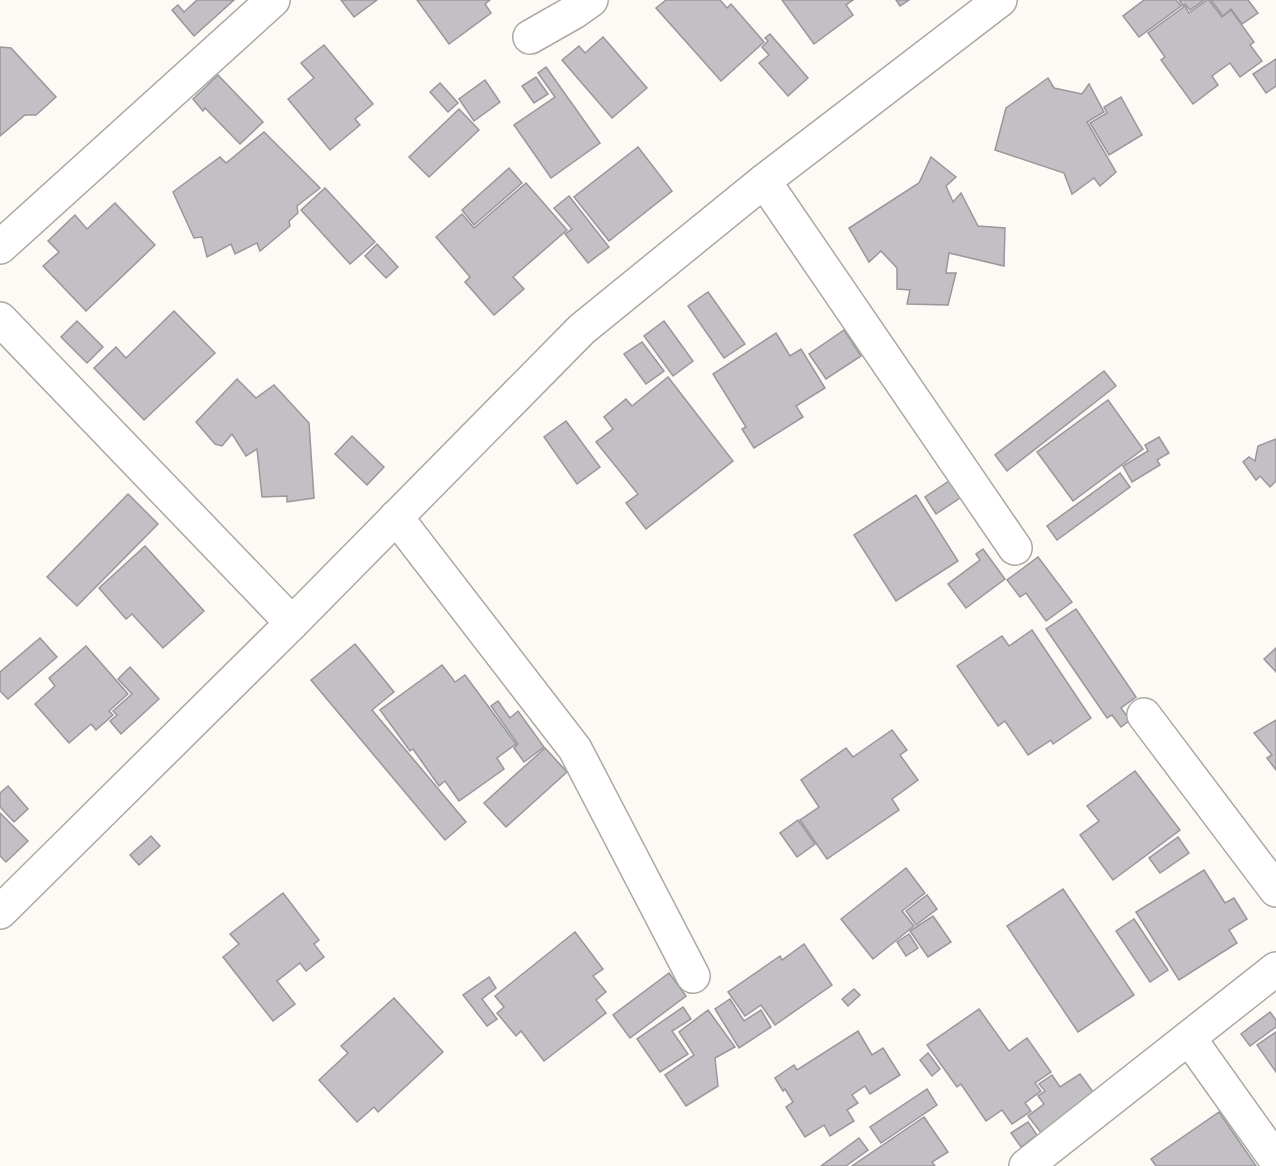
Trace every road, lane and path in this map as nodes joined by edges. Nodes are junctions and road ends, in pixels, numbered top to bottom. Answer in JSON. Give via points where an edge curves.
{"nodes":[{"id":1,"x":273,"y":0,"type":"edge"},
{"id":2,"x":591,"y":0,"type":"edge"},
{"id":3,"x":1000,"y":0,"type":"edge"},
{"id":4,"x":530,"y":37,"type":"dead end"},
{"id":5,"x":764,"y":180,"type":"junction"},
{"id":6,"x":0,"y":247,"type":"edge"},
{"id":7,"x":0,"y":318,"type":"edge"},
{"id":8,"x":396,"y":517,"type":"junction"},
{"id":9,"x":1015,"y":548,"type":"dead end"},
{"id":10,"x":292,"y":623,"type":"junction"},
{"id":11,"x":1144,"y":715,"type":"dead end"},
{"id":12,"x":1276,"y":890,"type":"edge"},
{"id":13,"x":0,"y":912,"type":"edge"},
{"id":14,"x":1276,"y":969,"type":"edge"},
{"id":15,"x":693,"y":976,"type":"dead end"},
{"id":16,"x":1189,"y":1038,"type":"junction"},
{"id":17,"x":1276,"y":1160,"type":"edge"},
{"id":18,"x":1026,"y":1166,"type":"edge"}],
"edges":[{"from":1,"to":6,"type":"street"},
{"from":2,"to":4,"type":"street"},
{"from":3,"to":5,"type":"street"},
{"from":5,"to":8,"type":"street","via":[[582,329]]},
{"from":5,"to":9,"type":"street"},
{"from":7,"to":10,"type":"street"},
{"from":8,"to":10,"type":"street"},
{"from":8,"to":15,"type":"street","via":[[575,749]]},
{"from":10,"to":13,"type":"street"},
{"from":11,"to":12,"type":"street"},
{"from":14,"to":16,"type":"street"},
{"from":16,"to":17,"type":"street"},
{"from":16,"to":18,"type":"street"}]}
